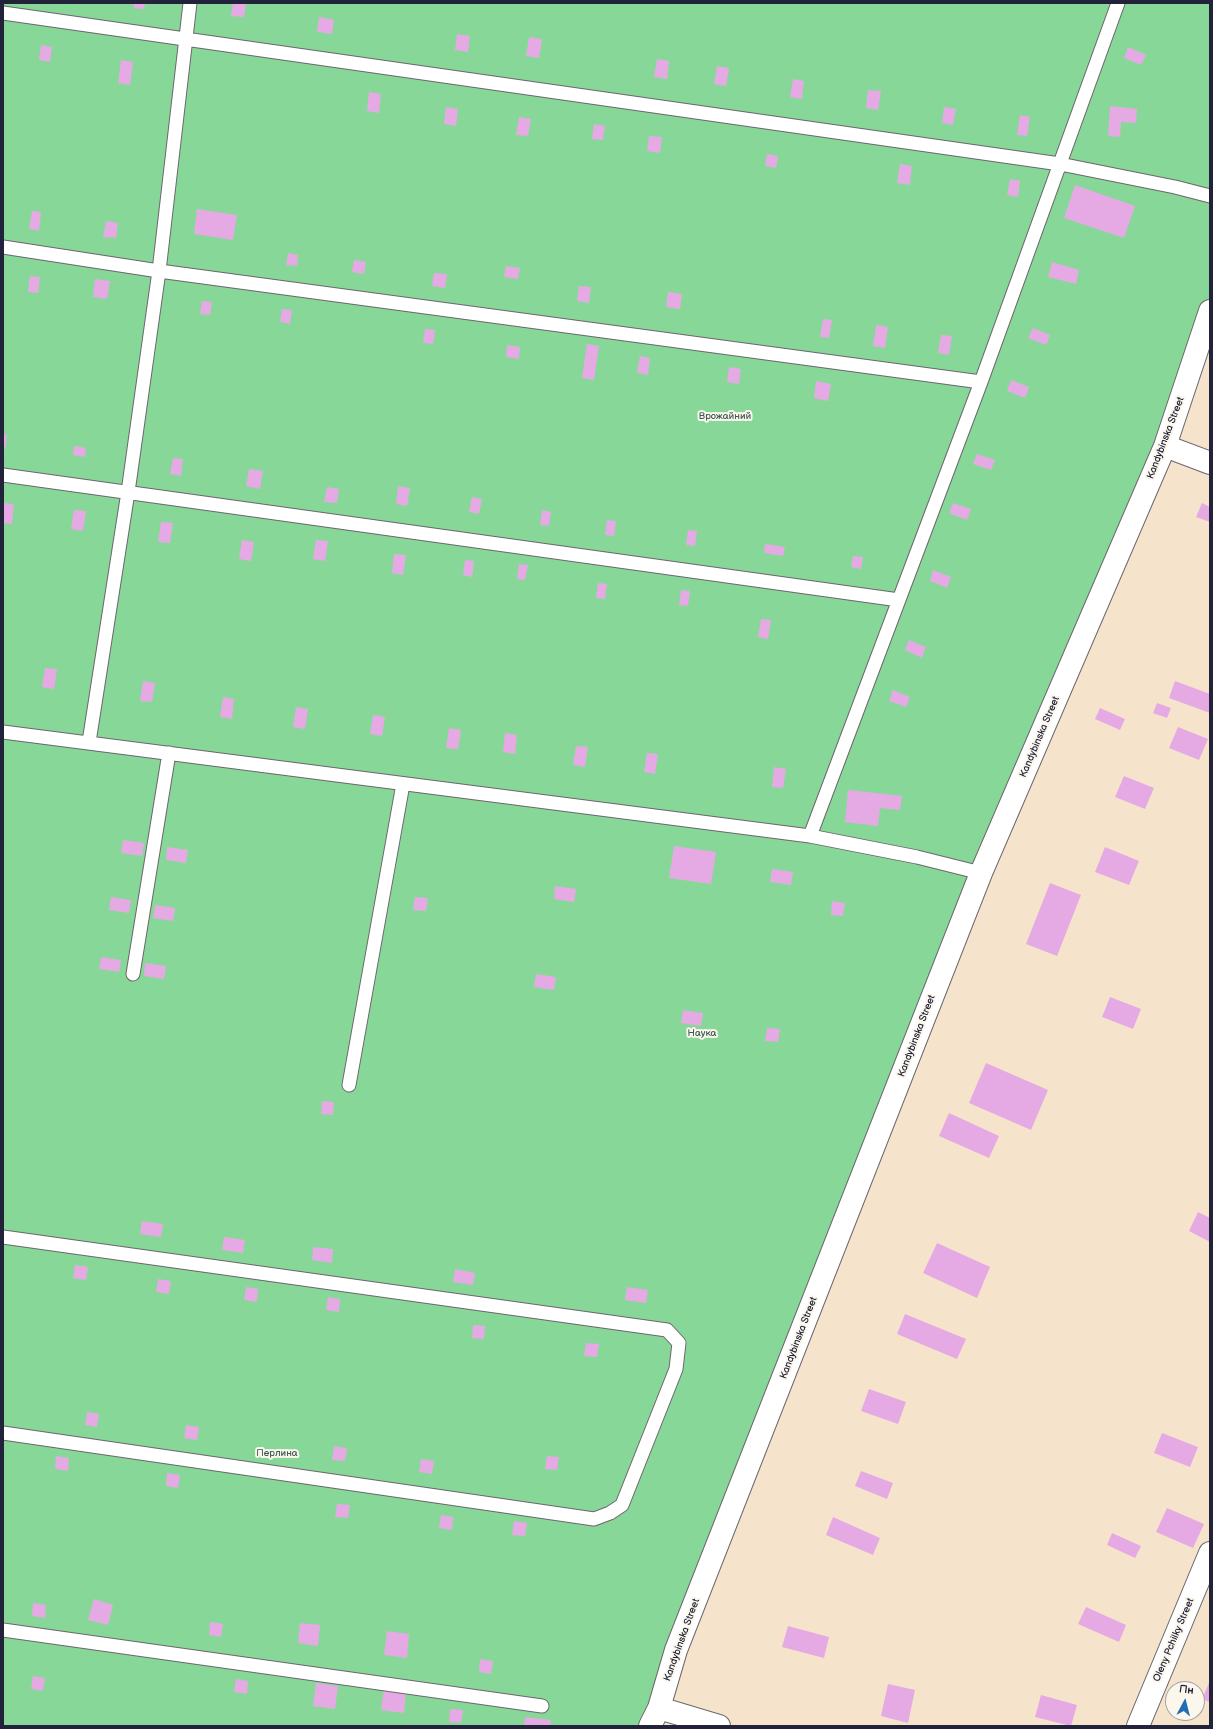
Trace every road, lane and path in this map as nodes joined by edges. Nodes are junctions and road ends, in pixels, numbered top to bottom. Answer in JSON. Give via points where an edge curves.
{"nodes":[{"id":1,"x":190,"y":3,"type":"edge"},
{"id":2,"x":1118,"y":3,"type":"edge"},
{"id":3,"x":3,"y":12,"type":"edge"},
{"id":4,"x":185,"y":39,"type":"junction"},
{"id":5,"x":1060,"y":164,"type":"junction"},
{"id":6,"x":1210,"y":196,"type":"edge"},
{"id":7,"x":3,"y":247,"type":"edge"},
{"id":8,"x":159,"y":271,"type":"junction"},
{"id":9,"x":1210,"y":312,"type":"edge"},
{"id":10,"x":981,"y":382,"type":"junction"},
{"id":11,"x":1165,"y":446,"type":"junction"},
{"id":12,"x":1210,"y":463,"type":"edge"},
{"id":13,"x":3,"y":475,"type":"edge"},
{"id":14,"x":128,"y":492,"type":"junction"},
{"id":15,"x":899,"y":600,"type":"junction"},
{"id":16,"x":3,"y":732,"type":"edge"},
{"id":17,"x":89,"y":742,"type":"junction"},
{"id":18,"x":169,"y":753,"type":"junction"},
{"id":19,"x":403,"y":784,"type":"junction"},
{"id":20,"x":810,"y":836,"type":"junction"},
{"id":21,"x":981,"y":873,"type":"junction"},
{"id":22,"x":133,"y":974,"type":"dead end"},
{"id":23,"x":349,"y":1085,"type":"dead end"},
{"id":24,"x":3,"y":1237,"type":"edge"},
{"id":25,"x":3,"y":1433,"type":"edge"},
{"id":26,"x":1210,"y":1553,"type":"edge"},
{"id":27,"x":3,"y":1630,"type":"edge"},
{"id":28,"x":542,"y":1706,"type":"dead end"},
{"id":29,"x":655,"y":1717,"type":"edge"},
{"id":30,"x":719,"y":1726,"type":"edge"},
{"id":31,"x":1138,"y":1726,"type":"edge"}],
"edges":[{"from":1,"to":4,"type":"lane"},
{"from":2,"to":5,"type":"lane"},
{"from":3,"to":4,"type":"lane"},
{"from":4,"to":5,"type":"lane"},
{"from":4,"to":8,"type":"lane"},
{"from":5,"to":6,"type":"lane"},
{"from":5,"to":10,"type":"lane"},
{"from":7,"to":8,"type":"lane"},
{"from":8,"to":10,"type":"lane"},
{"from":8,"to":14,"type":"lane"},
{"from":9,"to":11,"type":"street","name":"Kandybinska Street"},
{"from":10,"to":15,"type":"lane"},
{"from":11,"to":12,"type":"street"},
{"from":11,"to":21,"type":"street","name":"Kandybinska Street"},
{"from":13,"to":14,"type":"lane"},
{"from":14,"to":15,"type":"lane"},
{"from":14,"to":17,"type":"lane"},
{"from":15,"to":20,"type":"lane"},
{"from":16,"to":17,"type":"lane"},
{"from":17,"to":18,"type":"lane"},
{"from":18,"to":19,"type":"lane"},
{"from":18,"to":22,"type":"lane"},
{"from":19,"to":20,"type":"lane"},
{"from":19,"to":23,"type":"lane"},
{"from":20,"to":21,"type":"lane","via":[[917,857]]},
{"from":21,"to":29,"type":"street","name":"Kandybinska Street","via":[[676,1650]]},
{"from":24,"to":25,"type":"lane","via":[[667,1330],[679,1343],[676,1369],[622,1505],[594,1519]]},
{"from":26,"to":31,"type":"street","name":"Oleny Pchilky Street"},
{"from":27,"to":28,"type":"lane"},
{"from":29,"to":30,"type":"street","name":"Kandybinska Street"}]}
